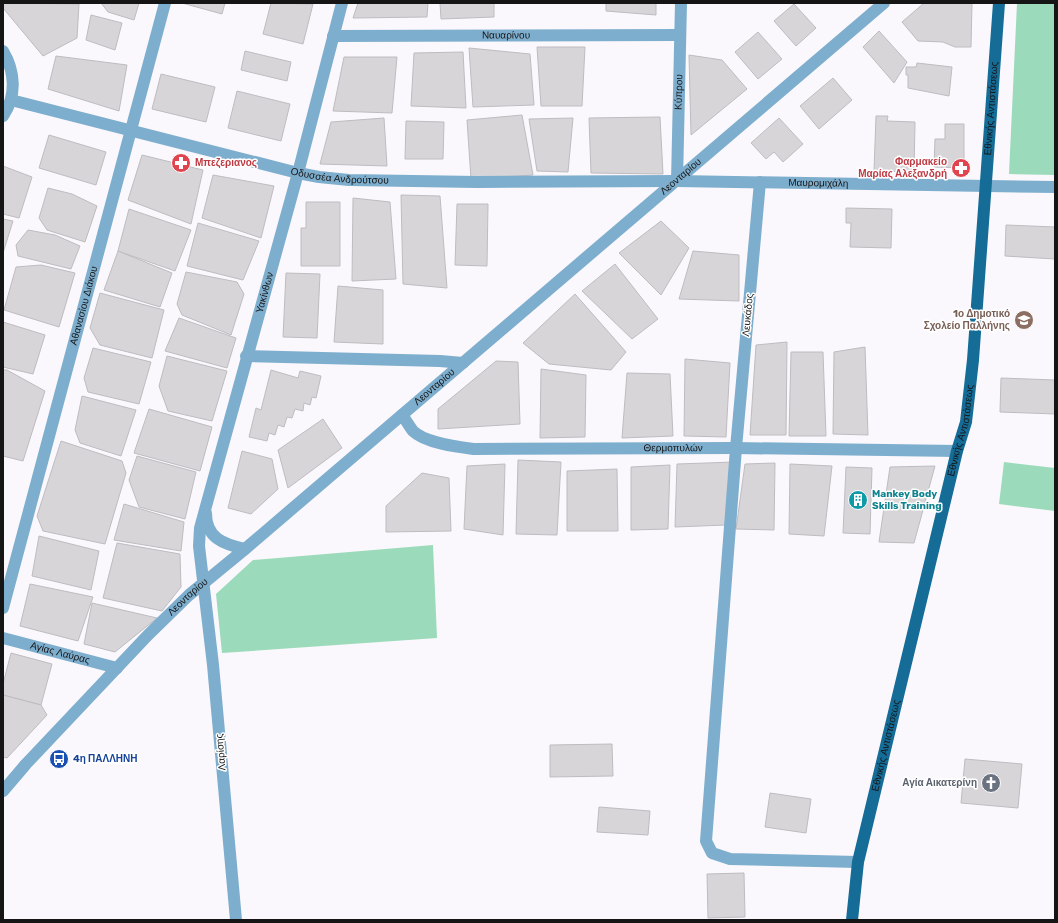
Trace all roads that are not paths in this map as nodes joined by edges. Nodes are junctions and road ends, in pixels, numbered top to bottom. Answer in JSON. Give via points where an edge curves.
{"nodes":[{"id":1,"x":164,"y":3,"type":"edge"},
{"id":2,"x":342,"y":3,"type":"edge"},
{"id":3,"x":681,"y":3,"type":"edge"},
{"id":4,"x":884,"y":3,"type":"edge"},
{"id":5,"x":999,"y":3,"type":"edge"},
{"id":6,"x":680,"y":35,"type":"junction"},
{"id":7,"x":333,"y":36,"type":"junction"},
{"id":8,"x":3,"y":51,"type":"edge"},
{"id":9,"x":11,"y":100,"type":"junction"},
{"id":10,"x":3,"y":116,"type":"edge"},
{"id":11,"x":129,"y":131,"type":"junction"},
{"id":12,"x":298,"y":173,"type":"junction"},
{"id":13,"x":643,"y":181,"type":"junction"},
{"id":14,"x":677,"y":181,"type":"junction"},
{"id":15,"x":760,"y":182,"type":"junction"},
{"id":16,"x":986,"y":186,"type":"junction"},
{"id":17,"x":1055,"y":188,"type":"edge"},
{"id":18,"x":654,"y":200,"type":"junction"},
{"id":19,"x":246,"y":356,"type":"junction"},
{"id":20,"x":463,"y":363,"type":"junction"},
{"id":21,"x":402,"y":415,"type":"junction"},
{"id":22,"x":736,"y":448,"type":"junction"},
{"id":23,"x":956,"y":452,"type":"junction"},
{"id":24,"x":206,"y":510,"type":"junction"},
{"id":25,"x":245,"y":549,"type":"junction"},
{"id":26,"x":203,"y":583,"type":"junction"},
{"id":27,"x":3,"y":608,"type":"edge"},
{"id":28,"x":3,"y":638,"type":"edge"},
{"id":29,"x":117,"y":668,"type":"junction"},
{"id":30,"x":3,"y":791,"type":"edge"},
{"id":31,"x":858,"y":862,"type":"junction"},
{"id":32,"x":236,"y":920,"type":"edge"},
{"id":33,"x":852,"y":920,"type":"edge"}],
"edges":[{"from":1,"to":11,"type":"street","name":"Αθανασίου Διάκου"},
{"from":2,"to":7,"type":"street","name":"Υακίνθων"},
{"from":3,"to":6,"type":"street","name":"Κύπρου"},
{"from":4,"to":14,"type":"street","name":"Λεονταρίου"},
{"from":5,"to":16,"type":"main road","name":"Εθνικής Αντιστάσεως"},
{"from":6,"to":7,"type":"street","name":"Ναυαρίνου"},
{"from":6,"to":14,"type":"street","name":"Κύπρου"},
{"from":7,"to":12,"type":"street","name":"Υακίνθων"},
{"from":8,"to":9,"type":"street","via":[[13,73]]},
{"from":9,"to":10,"type":"street"},
{"from":9,"to":11,"type":"street","name":"Οδυσσέα Ανδρούτσου"},
{"from":11,"to":12,"type":"street","name":"Οδυσσέα Ανδρούτσου"},
{"from":11,"to":27,"type":"street","name":"Αθανασίου Διάκου"},
{"from":12,"to":13,"type":"street","name":"Οδυσσέα Ανδρούτσου","via":[[349,180]]},
{"from":12,"to":19,"type":"street","name":"Υακίνθων"},
{"from":13,"to":14,"type":"street","name":"Οδυσσέα Ανδρούτσου"},
{"from":13,"to":18,"type":"street","via":[[651,189]]},
{"from":14,"to":15,"type":"street","name":"Μαυρομιχάλη"},
{"from":14,"to":18,"type":"street","name":"Λεονταρίου"},
{"from":15,"to":16,"type":"street","name":"Μαυρομιχάλη"},
{"from":15,"to":22,"type":"street","name":"Λευκάδος"},
{"from":16,"to":17,"type":"street","name":"Μαυρομιχάλη"},
{"from":16,"to":23,"type":"main road","name":"Εθνικής Αντιστάσεως","via":[[973,360],[966,422]]},
{"from":18,"to":20,"type":"street","name":"Λεονταρίου"},
{"from":19,"to":20,"type":"street","via":[[440,360]]},
{"from":19,"to":24,"type":"street","name":"Υακίνθων"},
{"from":20,"to":21,"type":"street","name":"Λεονταρίου"},
{"from":21,"to":22,"type":"street","name":"Θερμοπυλών","via":[[414,432],[435,442],[458,447]]},
{"from":21,"to":25,"type":"street","name":"Λεονταρίου"},
{"from":22,"to":23,"type":"street","name":"Θερμοπυλών"},
{"from":22,"to":31,"type":"street","name":"Λευκάδος","via":[[706,841],[712,853],[730,859]]},
{"from":23,"to":31,"type":"main road","name":"Εθνικής Αντιστάσεως"},
{"from":24,"to":25,"type":"street","via":[[206,522],[211,533],[222,542]]},
{"from":24,"to":26,"type":"street","name":"Υακίνθων","via":[[199,540]]},
{"from":25,"to":26,"type":"street","name":"Λεονταρίου"},
{"from":26,"to":29,"type":"street","name":"Λεονταρίου"},
{"from":26,"to":32,"type":"street","name":"Λαρίσης"},
{"from":28,"to":29,"type":"street","name":"Αγίας Λαύρας"},
{"from":29,"to":30,"type":"street","name":"Λεονταρίου"},
{"from":31,"to":33,"type":"main road","name":"Εθνικής Αντιστάσεως"}]}
